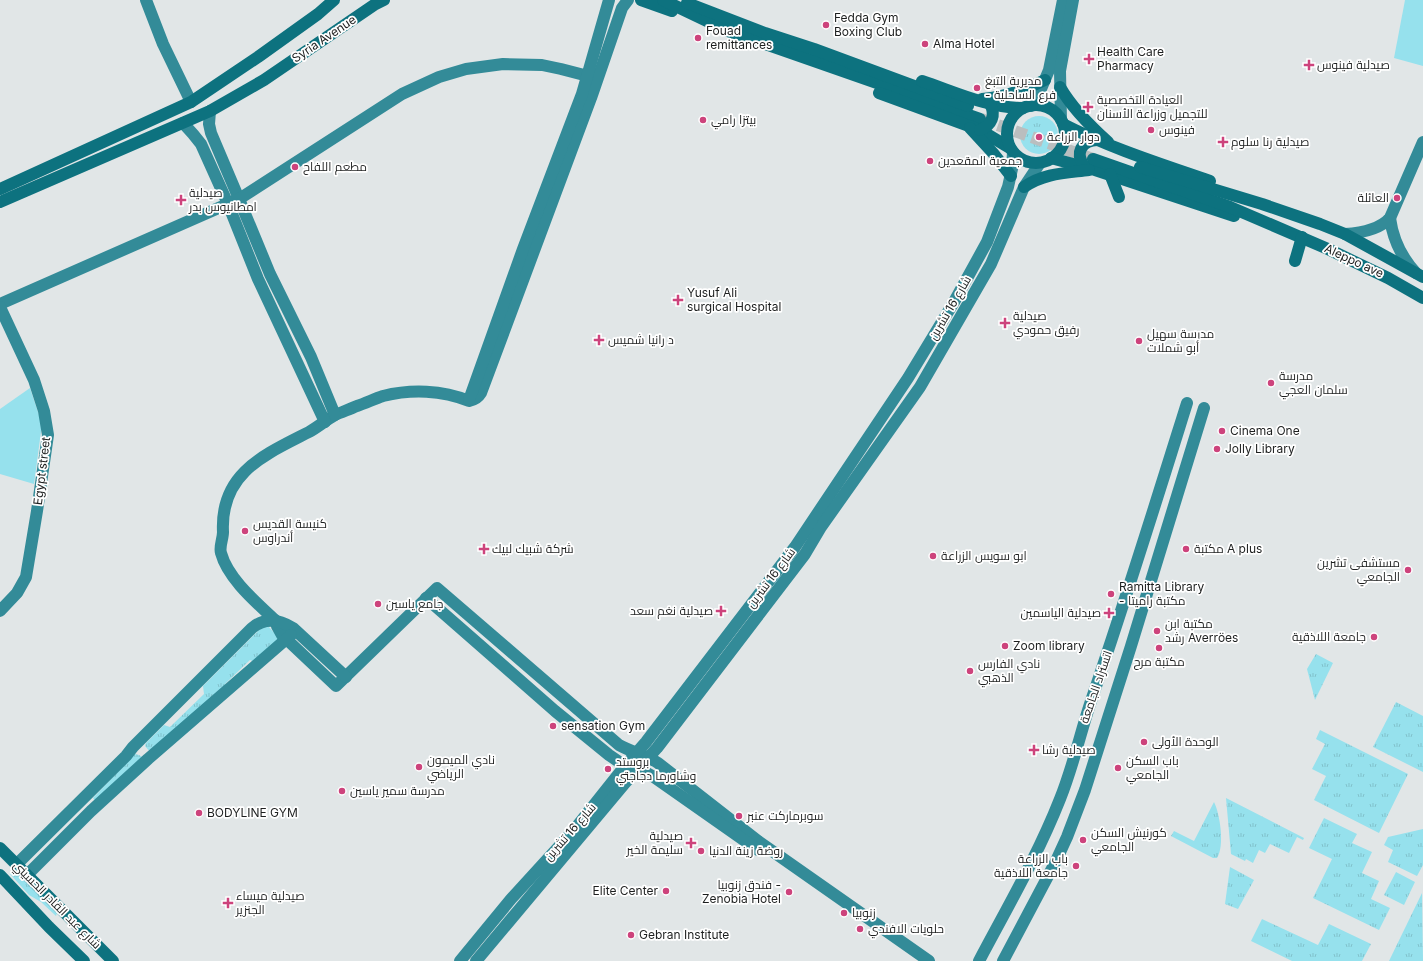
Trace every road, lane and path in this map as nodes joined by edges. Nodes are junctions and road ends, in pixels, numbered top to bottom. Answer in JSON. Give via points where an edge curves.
{"nodes":[{"id":1,"x":146,"y":0,"type":"edge"},
{"id":2,"x":334,"y":0,"type":"edge"},
{"id":3,"x":609,"y":0,"type":"edge"},
{"id":4,"x":628,"y":0,"type":"edge"},
{"id":5,"x":641,"y":0,"type":"edge"},
{"id":6,"x":663,"y":0,"type":"edge"},
{"id":7,"x":679,"y":0,"type":"edge"},
{"id":8,"x":691,"y":0,"type":"edge"},
{"id":9,"x":1063,"y":0,"type":"edge"},
{"id":10,"x":1073,"y":0,"type":"edge"},
{"id":11,"x":378,"y":2,"type":"edge"},
{"id":12,"x":713,"y":13,"type":"junction"},
{"id":13,"x":728,"y":31,"type":"junction"},
{"id":14,"x":814,"y":49,"type":"junction"},
{"id":15,"x":827,"y":66,"type":"junction"},
{"id":16,"x":588,"y":76,"type":"junction"},
{"id":17,"x":1045,"y":80,"type":"junction"},
{"id":18,"x":1060,"y":87,"type":"junction"},
{"id":19,"x":976,"y":100,"type":"junction"},
{"id":20,"x":191,"y":102,"type":"junction"},
{"id":21,"x":1027,"y":107,"type":"junction"},
{"id":22,"x":210,"y":111,"type":"junction"},
{"id":23,"x":983,"y":116,"type":"junction"},
{"id":24,"x":1062,"y":122,"type":"junction"},
{"id":25,"x":183,"y":123,"type":"junction"},
{"id":26,"x":966,"y":125,"type":"junction"},
{"id":27,"x":1097,"y":140,"type":"junction"},
{"id":28,"x":1423,"y":142,"type":"edge"},
{"id":29,"x":1113,"y":146,"type":"junction"},
{"id":30,"x":1012,"y":150,"type":"junction"},
{"id":31,"x":1051,"y":158,"type":"junction"},
{"id":32,"x":1092,"y":162,"type":"junction"},
{"id":33,"x":1040,"y":163,"type":"junction"},
{"id":34,"x":1110,"y":174,"type":"junction"},
{"id":35,"x":1011,"y":176,"type":"junction"},
{"id":36,"x":1024,"y":188,"type":"junction"},
{"id":37,"x":0,"y":189,"type":"edge"},
{"id":38,"x":1119,"y":197,"type":"dead end"},
{"id":39,"x":239,"y":199,"type":"junction"},
{"id":40,"x":0,"y":202,"type":"edge"},
{"id":41,"x":228,"y":204,"type":"junction"},
{"id":42,"x":1291,"y":214,"type":"junction"},
{"id":43,"x":1390,"y":218,"type":"junction"},
{"id":44,"x":1282,"y":229,"type":"junction"},
{"id":45,"x":1345,"y":234,"type":"junction"},
{"id":46,"x":1302,"y":237,"type":"junction"},
{"id":47,"x":1295,"y":261,"type":"dead end"},
{"id":48,"x":1420,"y":275,"type":"edge"},
{"id":49,"x":1423,"y":298,"type":"edge"},
{"id":50,"x":0,"y":304,"type":"edge"},
{"id":51,"x":0,"y":307,"type":"edge"},
{"id":52,"x":908,"y":378,"type":"junction"},
{"id":53,"x":920,"y":387,"type":"junction"},
{"id":54,"x":469,"y":400,"type":"junction"},
{"id":55,"x":1188,"y":403,"type":"dead end"},
{"id":56,"x":1204,"y":408,"type":"dead end"},
{"id":57,"x":330,"y":419,"type":"junction"},
{"id":58,"x":426,"y":598,"type":"junction"},
{"id":59,"x":0,"y":611,"type":"edge"},
{"id":60,"x":276,"y":621,"type":"junction"},
{"id":61,"x":297,"y":631,"type":"junction"},
{"id":62,"x":286,"y":639,"type":"junction"},
{"id":63,"x":346,"y":677,"type":"junction"},
{"id":64,"x":563,"y":695,"type":"junction"},
{"id":65,"x":555,"y":712,"type":"junction"},
{"id":66,"x":637,"y":753,"type":"junction"},
{"id":67,"x":649,"y":757,"type":"junction"},
{"id":68,"x":625,"y":766,"type":"junction"},
{"id":69,"x":638,"y":770,"type":"junction"},
{"id":70,"x":0,"y":848,"type":"edge"},
{"id":71,"x":17,"y":864,"type":"junction"},
{"id":72,"x":0,"y":875,"type":"edge"},
{"id":73,"x":28,"y":875,"type":"junction"},
{"id":74,"x":1018,"y":888,"type":"junction"},
{"id":75,"x":1035,"y":900,"type":"junction"},
{"id":76,"x":515,"y":903,"type":"junction"},
{"id":77,"x":63,"y":912,"type":"junction"},
{"id":78,"x":49,"y":927,"type":"junction"},
{"id":79,"x":84,"y":932,"type":"junction"},
{"id":80,"x":68,"y":946,"type":"junction"},
{"id":81,"x":84,"y":961,"type":"edge"},
{"id":82,"x":114,"y":961,"type":"edge"},
{"id":83,"x":460,"y":961,"type":"edge"},
{"id":84,"x":476,"y":961,"type":"edge"},
{"id":85,"x":920,"y":961,"type":"edge"},
{"id":86,"x":929,"y":961,"type":"edge"},
{"id":87,"x":979,"y":961,"type":"edge"},
{"id":88,"x":1004,"y":961,"type":"edge"}],
"edges":[{"from":1,"to":20,"type":"street","via":[[163,44]]},
{"from":2,"to":20,"type":"main road","name":"Syria Avenue","via":[[258,57]]},
{"from":3,"to":16,"type":"street"},
{"from":4,"to":54,"type":"street","via":[[622,8],[481,393],[474,400]]},
{"from":5,"to":13,"type":"main road"},
{"from":6,"to":13,"type":"main road"},
{"from":7,"to":12,"type":"main road"},
{"from":8,"to":12,"type":"main road"},
{"from":9,"to":17,"type":"street"},
{"from":10,"to":18,"type":"street","via":[[1060,71]]},
{"from":11,"to":22,"type":"main road","name":"Syria Avenue","via":[[264,80]]},
{"from":12,"to":14,"type":"main road"},
{"from":13,"to":15,"type":"main road"},
{"from":14,"to":19,"type":"main road","via":[[845,54]]},
{"from":14,"to":23,"type":"main road"},
{"from":15,"to":23,"type":"main road"},
{"from":15,"to":26,"type":"main road","via":[[857,85]]},
{"from":16,"to":39,"type":"street","via":[[542,65],[503,64],[466,69],[439,77],[402,94]]},
{"from":16,"to":54,"type":"street"},
{"from":17,"to":19,"type":"main road","via":[[1008,95]]},
{"from":17,"to":21,"type":"street"},
{"from":18,"to":24,"type":"street"},
{"from":18,"to":29,"type":"main road","via":[[1083,118]]},
{"from":19,"to":23,"type":"main road"},
{"from":20,"to":37,"type":"main road","name":"Syria Avenue"},
{"from":21,"to":23,"type":"main road","via":[[1006,107]]},
{"from":21,"to":24,"type":"main road","via":[[1048,108],[1056,113]]},
{"from":21,"to":30,"type":"main road","via":[[1017,112],[1008,125],[1008,140]]},
{"from":22,"to":25,"type":"main road","name":"Syria Avenue"},
{"from":22,"to":39,"type":"street","via":[[211,133]]},
{"from":23,"to":26,"type":"main road"},
{"from":23,"to":30,"type":"main road"},
{"from":24,"to":27,"type":"main road"},
{"from":24,"to":31,"type":"main road","via":[[1065,130],[1063,144]]},
{"from":25,"to":40,"type":"main road","name":"Syria Avenue"},
{"from":25,"to":41,"type":"street","via":[[201,144]]},
{"from":26,"to":35,"type":"main road"},
{"from":27,"to":29,"type":"main road"},
{"from":27,"to":32,"type":"main road","via":[[1091,140],[1081,148],[1081,161]]},
{"from":28,"to":43,"type":"street"},
{"from":29,"to":42,"type":"main road","via":[[1262,200]]},
{"from":30,"to":33,"type":"main road","via":[[1023,160]]},
{"from":30,"to":35,"type":"street","name":"شارع 16 تشرين"},
{"from":31,"to":32,"type":"main road"},
{"from":31,"to":33,"type":"main road"},
{"from":32,"to":34,"type":"main road"},
{"from":32,"to":36,"type":"main road","via":[[1038,179]]},
{"from":32,"to":42,"type":"main road"},
{"from":32,"to":44,"type":"main road","via":[[1230,206]]},
{"from":33,"to":36,"type":"street","name":"شارع 16 تشرين"},
{"from":34,"to":38,"type":"main road"},
{"from":34,"to":44,"type":"main road","via":[[1235,217]]},
{"from":35,"to":52,"type":"street","name":"شارع 16 تشرين","via":[[987,242]]},
{"from":36,"to":53,"type":"street","name":"شارع 16 تشرين","via":[[991,264]]},
{"from":39,"to":41,"type":"street"},
{"from":39,"to":57,"type":"street","via":[[270,274],[311,357]]},
{"from":41,"to":50,"type":"street"},
{"from":41,"to":57,"type":"street","via":[[258,279]]},
{"from":42,"to":45,"type":"main road","name":"Aleppo ave"},
{"from":43,"to":45,"type":"street","via":[[1385,224],[1369,230]]},
{"from":43,"to":48,"type":"street","via":[[1398,248]]},
{"from":44,"to":46,"type":"main road","name":"Aleppo ave"},
{"from":45,"to":48,"type":"main road","name":"Aleppo ave"},
{"from":46,"to":47,"type":"main road"},
{"from":46,"to":49,"type":"main road","name":"Aleppo ave","via":[[1388,278]]},
{"from":51,"to":59,"type":"street","name":"Egypt street","via":[[34,380],[48,434],[27,571],[17,593]]},
{"from":52,"to":53,"type":"street"},
{"from":52,"to":66,"type":"street","name":"شارع 16 تشرين","via":[[795,547]]},
{"from":53,"to":67,"type":"street","name":"شارع 16 تشرين","via":[[820,527],[805,554]]},
{"from":54,"to":57,"type":"street","via":[[435,392],[408,392],[381,397]]},
{"from":55,"to":74,"type":"street","name":"اتستراد الجامعة","via":[[1070,773],[1049,826]]},
{"from":56,"to":75,"type":"street","via":[[1085,790],[1067,836]]},
{"from":57,"to":60,"type":"street","via":[[266,454],[247,468],[228,498],[220,552],[238,583]]},
{"from":58,"to":63,"type":"street"},
{"from":58,"to":64,"type":"street","via":[[437,588]]},
{"from":58,"to":65,"type":"street"},
{"from":60,"to":61,"type":"street","via":[[285,623]]},
{"from":60,"to":62,"type":"street"},
{"from":60,"to":71,"type":"street","via":[[259,622],[252,628]]},
{"from":61,"to":62,"type":"street"},
{"from":61,"to":63,"type":"street"},
{"from":62,"to":63,"type":"street","via":[[336,686]]},
{"from":62,"to":73,"type":"street","via":[[142,764]]},
{"from":64,"to":65,"type":"street"},
{"from":64,"to":66,"type":"street","via":[[619,745]]},
{"from":65,"to":68,"type":"street"},
{"from":66,"to":67,"type":"street"},
{"from":66,"to":68,"type":"street","name":"شارع 16 تشرين"},
{"from":67,"to":69,"type":"street","name":"شارع 16 تشرين"},
{"from":67,"to":86,"type":"street","via":[[758,841]]},
{"from":68,"to":69,"type":"street"},
{"from":68,"to":76,"type":"street","name":"شارع 16 تشرين"},
{"from":69,"to":76,"type":"street","name":"شارع 16 تشرين"},
{"from":69,"to":85,"type":"street","via":[[654,777]]},
{"from":70,"to":71,"type":"main road","name":"شارع عبد القادر الحسيني"},
{"from":71,"to":73,"type":"main road","name":"شارع عبد القادر الحسيني"},
{"from":72,"to":78,"type":"main road","name":"شارع عبد القادر الحسيني"},
{"from":73,"to":77,"type":"main road","name":"شارع عبد القادر الحسيني"},
{"from":74,"to":75,"type":"street"},
{"from":74,"to":87,"type":"street","name":"اتستراد الجامعة"},
{"from":75,"to":88,"type":"street"},
{"from":76,"to":83,"type":"street","name":"شارع 16 تشرين"},
{"from":76,"to":84,"type":"street","name":"شارع 16 تشرين"},
{"from":77,"to":78,"type":"main road","via":[[59,922]]},
{"from":77,"to":79,"type":"main road","name":"شارع عبد القادر الحسيني"},
{"from":78,"to":80,"type":"main road","name":"شارع عبد القادر الحسيني"},
{"from":79,"to":80,"type":"main road","via":[[72,937]]},
{"from":79,"to":82,"type":"main road","name":"شارع عبد القادر الحسيني"},
{"from":80,"to":81,"type":"main road","name":"شارع عبد القادر الحسيني"}]}
